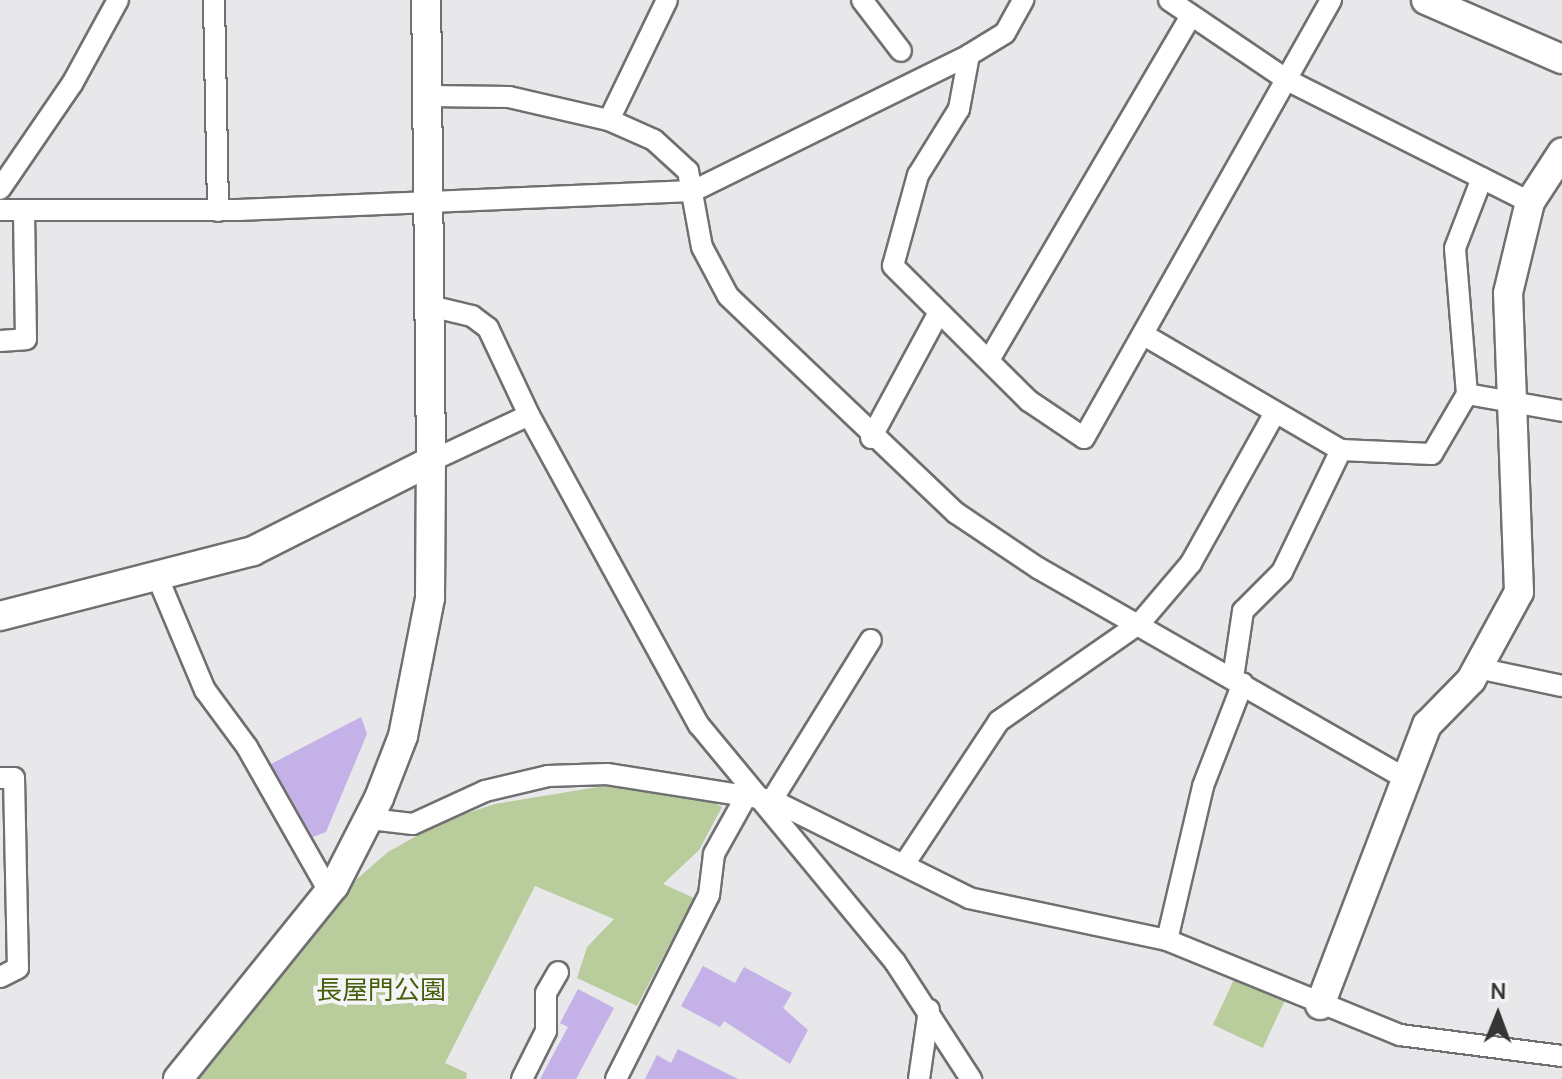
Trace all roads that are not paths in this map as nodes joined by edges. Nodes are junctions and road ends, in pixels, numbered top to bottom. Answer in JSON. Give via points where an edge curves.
{"nodes":[{"id":1,"x":118,"y":0,"type":"edge"},
{"id":2,"x":214,"y":0,"type":"edge"},
{"id":3,"x":426,"y":0,"type":"edge"},
{"id":4,"x":667,"y":0,"type":"edge"},
{"id":5,"x":862,"y":0,"type":"edge"},
{"id":6,"x":1023,"y":0,"type":"edge"},
{"id":7,"x":1169,"y":0,"type":"edge"},
{"id":8,"x":1331,"y":0,"type":"edge"},
{"id":9,"x":1426,"y":0,"type":"edge"},
{"id":10,"x":1190,"y":17,"type":"junction"},
{"id":11,"x":969,"y":55,"type":"junction"},
{"id":12,"x":1562,"y":59,"type":"edge"},
{"id":13,"x":909,"y":65,"type":"junction"},
{"id":14,"x":1287,"y":80,"type":"junction"},
{"id":15,"x":428,"y":96,"type":"junction"},
{"id":16,"x":609,"y":120,"type":"junction"},
{"id":17,"x":1562,"y":153,"type":"edge"},
{"id":18,"x":1482,"y":178,"type":"junction"},
{"id":19,"x":0,"y":189,"type":"edge"},
{"id":20,"x":693,"y":191,"type":"junction"},
{"id":21,"x":1530,"y":202,"type":"junction"},
{"id":22,"x":429,"y":203,"type":"junction"},
{"id":23,"x":0,"y":210,"type":"edge"},
{"id":24,"x":24,"y":211,"type":"junction"},
{"id":25,"x":218,"y":211,"type":"junction"},
{"id":26,"x":430,"y":306,"type":"junction"},
{"id":27,"x":938,"y":314,"type":"junction"},
{"id":28,"x":1144,"y":335,"type":"junction"},
{"id":29,"x":0,"y":341,"type":"edge"},
{"id":30,"x":989,"y":360,"type":"junction"},
{"id":31,"x":1467,"y":394,"type":"junction"},
{"id":32,"x":1508,"y":401,"type":"junction"},
{"id":33,"x":1562,"y":411,"type":"edge"},
{"id":34,"x":1275,"y":413,"type":"junction"},
{"id":35,"x":529,"y":415,"type":"junction"},
{"id":36,"x":871,"y":438,"type":"junction"},
{"id":37,"x":1341,"y":450,"type":"junction"},
{"id":38,"x":431,"y":461,"type":"junction"},
{"id":39,"x":157,"y":576,"type":"junction"},
{"id":40,"x":0,"y":616,"type":"edge"},
{"id":41,"x":1140,"y":623,"type":"junction"},
{"id":42,"x":871,"y":640,"type":"dead end"},
{"id":43,"x":1478,"y":668,"type":"junction"},
{"id":44,"x":1238,"y":680,"type":"junction"},
{"id":45,"x":1562,"y":686,"type":"edge"},
{"id":46,"x":0,"y":778,"type":"edge"},
{"id":47,"x":1406,"y":779,"type":"junction"},
{"id":48,"x":760,"y":801,"type":"junction"},
{"id":49,"x":370,"y":819,"type":"junction"},
{"id":50,"x":905,"y":863,"type":"junction"},
{"id":51,"x":330,"y":893,"type":"junction"},
{"id":52,"x":1167,"y":940,"type":"junction"},
{"id":53,"x":558,"y":972,"type":"dead end"},
{"id":54,"x":0,"y":977,"type":"edge"},
{"id":55,"x":1320,"y":1005,"type":"junction"},
{"id":56,"x":929,"y":1010,"type":"junction"},
{"id":57,"x":1562,"y":1056,"type":"edge"},
{"id":58,"x":178,"y":1079,"type":"edge"},
{"id":59,"x":522,"y":1079,"type":"edge"},
{"id":60,"x":616,"y":1079,"type":"edge"},
{"id":61,"x":919,"y":1079,"type":"edge"},
{"id":62,"x":971,"y":1079,"type":"edge"}],
"edges":[{"from":1,"to":19,"type":"street","via":[[72,84]]},
{"from":2,"to":25,"type":"street"},
{"from":3,"to":15,"type":"street"},
{"from":4,"to":16,"type":"street"},
{"from":5,"to":13,"type":"street"},
{"from":6,"to":11,"type":"street","via":[[1005,33]]},
{"from":7,"to":10,"type":"street"},
{"from":8,"to":14,"type":"street"},
{"from":9,"to":12,"type":"street"},
{"from":10,"to":14,"type":"street"},
{"from":10,"to":30,"type":"street"},
{"from":11,"to":13,"type":"street"},
{"from":11,"to":27,"type":"street","via":[[959,109],[918,175],[893,266]]},
{"from":13,"to":20,"type":"street"},
{"from":14,"to":18,"type":"street"},
{"from":14,"to":28,"type":"street"},
{"from":15,"to":16,"type":"street","via":[[509,97]]},
{"from":15,"to":22,"type":"street"},
{"from":16,"to":20,"type":"street","via":[[654,140],[688,171]]},
{"from":17,"to":21,"type":"street"},
{"from":18,"to":21,"type":"street"},
{"from":18,"to":31,"type":"street","via":[[1455,248]]},
{"from":20,"to":22,"type":"street"},
{"from":20,"to":36,"type":"street","via":[[702,247],[728,296]]},
{"from":21,"to":32,"type":"street","via":[[1508,293]]},
{"from":22,"to":25,"type":"street"},
{"from":22,"to":26,"type":"street"},
{"from":23,"to":24,"type":"street"},
{"from":24,"to":25,"type":"street"},
{"from":24,"to":29,"type":"street","via":[[26,339]]},
{"from":26,"to":35,"type":"street","via":[[472,316],[488,328]]},
{"from":26,"to":38,"type":"street"},
{"from":27,"to":30,"type":"street"},
{"from":27,"to":36,"type":"street"},
{"from":28,"to":30,"type":"street","via":[[1084,438],[1029,401]]},
{"from":28,"to":34,"type":"street"},
{"from":31,"to":32,"type":"street"},
{"from":31,"to":37,"type":"street","via":[[1432,454]]},
{"from":32,"to":33,"type":"street"},
{"from":32,"to":43,"type":"street","via":[[1519,592]]},
{"from":34,"to":37,"type":"street"},
{"from":34,"to":41,"type":"street","via":[[1191,563]]},
{"from":35,"to":38,"type":"street"},
{"from":35,"to":48,"type":"street","via":[[699,725]]},
{"from":36,"to":41,"type":"street","via":[[956,513]]},
{"from":37,"to":44,"type":"street","via":[[1282,572],[1243,611]]},
{"from":38,"to":39,"type":"street","via":[[253,551]]},
{"from":38,"to":49,"type":"street","via":[[430,598],[419,671],[403,736]]},
{"from":39,"to":40,"type":"street"},
{"from":39,"to":51,"type":"street","via":[[205,690],[247,747]]},
{"from":41,"to":44,"type":"street"},
{"from":41,"to":50,"type":"street","via":[[999,721]]},
{"from":42,"to":48,"type":"street"},
{"from":43,"to":45,"type":"street"},
{"from":43,"to":47,"type":"street","via":[[1427,725]]},
{"from":44,"to":47,"type":"street"},
{"from":44,"to":52,"type":"street","via":[[1203,786]]},
{"from":46,"to":54,"type":"street","via":[[14,778],[18,968]]},
{"from":47,"to":55,"type":"street"},
{"from":48,"to":49,"type":"street","via":[[607,774],[548,776],[485,791],[413,824]]},
{"from":48,"to":50,"type":"street"},
{"from":48,"to":56,"type":"street"},
{"from":48,"to":60,"type":"street","via":[[714,854],[709,895]]},
{"from":49,"to":51,"type":"street"},
{"from":50,"to":52,"type":"street","via":[[969,898]]},
{"from":51,"to":58,"type":"street"},
{"from":52,"to":55,"type":"street"},
{"from":53,"to":59,"type":"street","via":[[546,993],[546,1031]]},
{"from":55,"to":57,"type":"street","via":[[1400,1035]]},
{"from":56,"to":61,"type":"street"},
{"from":56,"to":62,"type":"street"}]}
